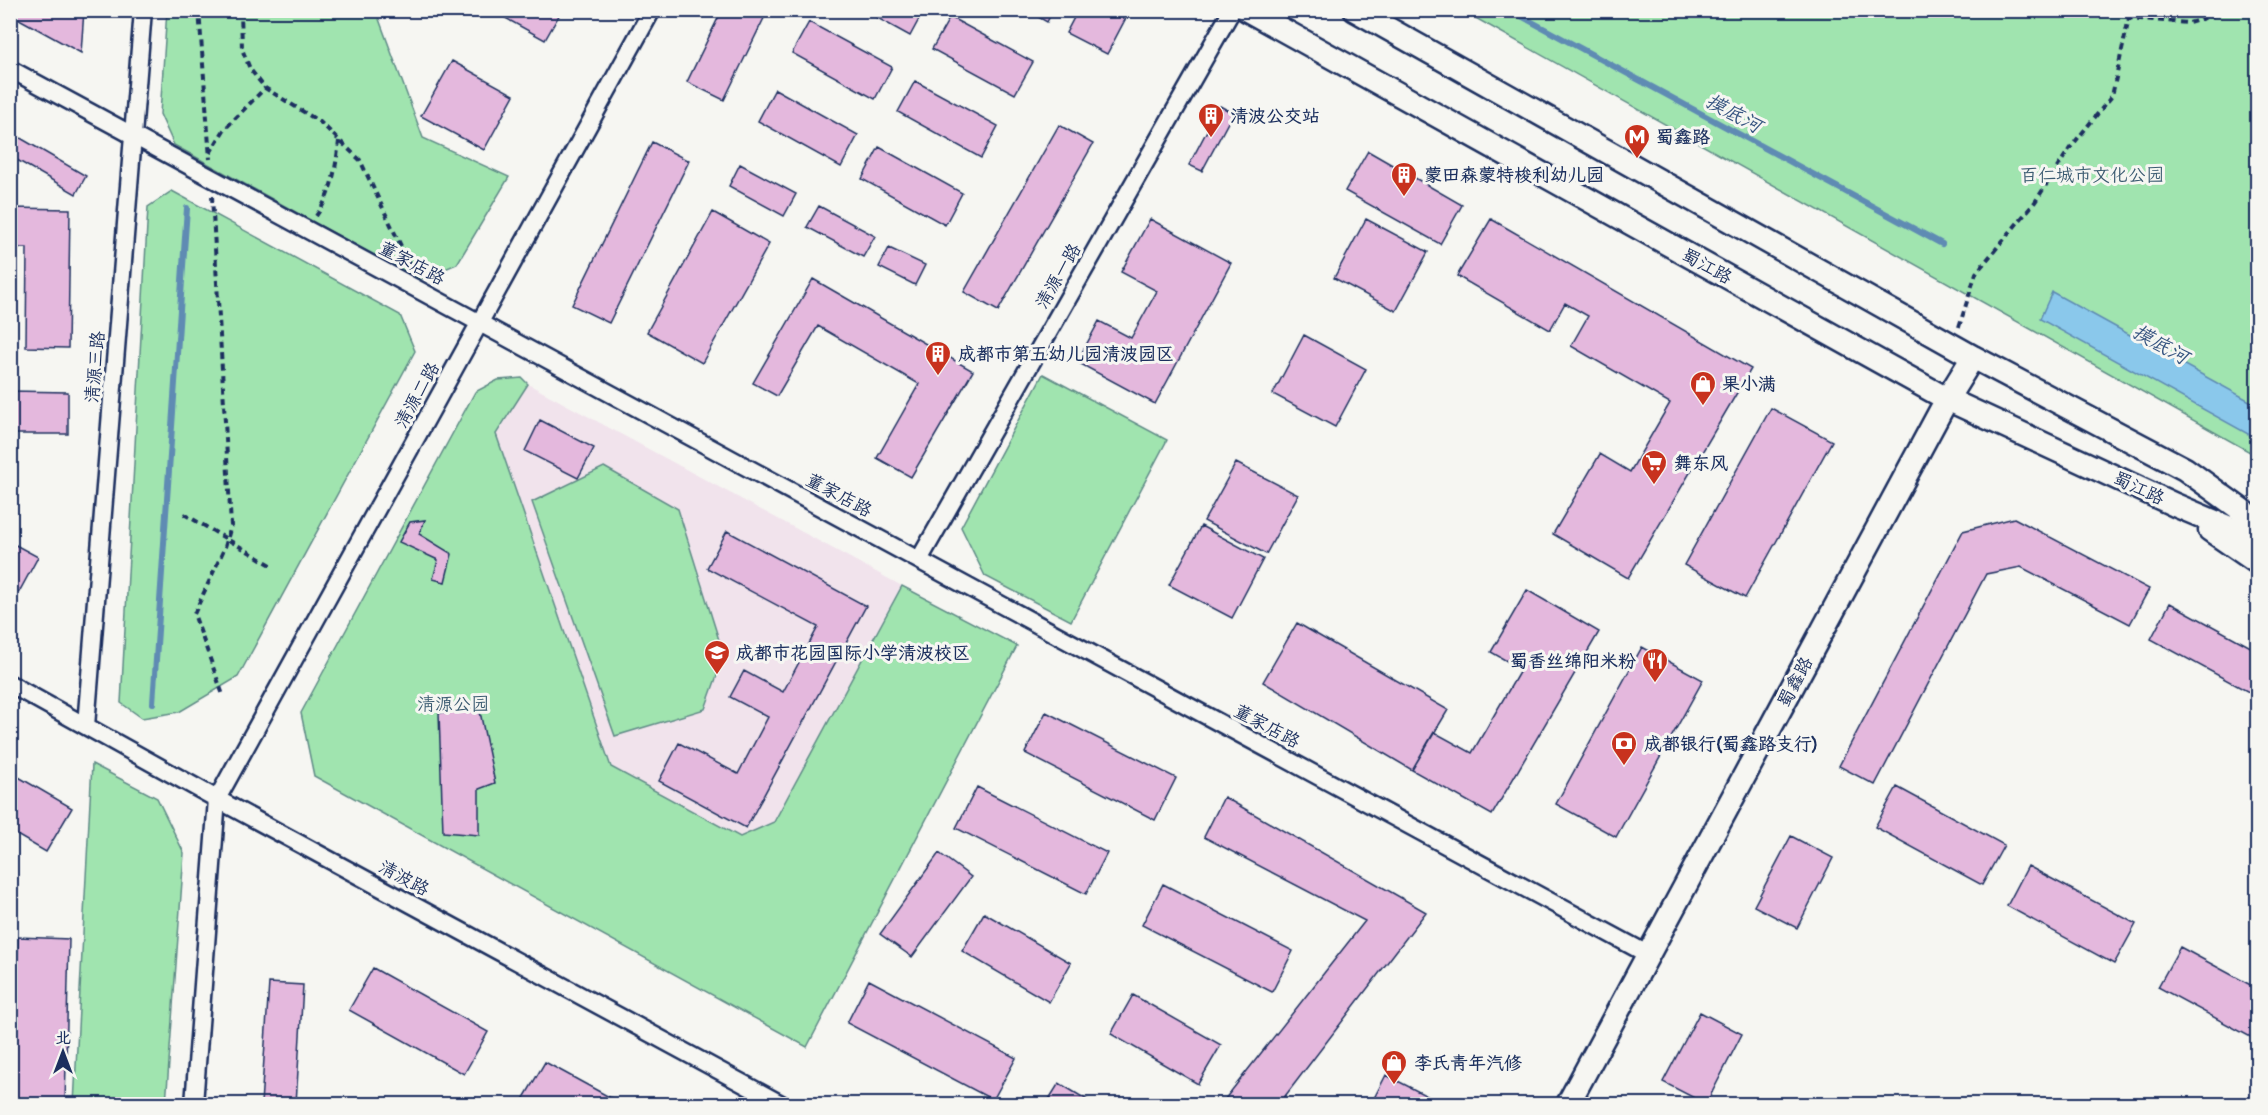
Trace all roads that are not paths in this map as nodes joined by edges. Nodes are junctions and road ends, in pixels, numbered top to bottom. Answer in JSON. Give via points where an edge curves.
{"nodes":[{"id":1,"x":143,"y":10,"type":"edge"},
{"id":2,"x":652,"y":10,"type":"edge"},
{"id":3,"x":1232,"y":10,"type":"edge"},
{"id":4,"x":1247,"y":10,"type":"edge"},
{"id":5,"x":1355,"y":10,"type":"edge"},
{"id":6,"x":10,"y":69,"type":"edge"},
{"id":7,"x":133,"y":134,"type":"junction"},
{"id":8,"x":480,"y":323,"type":"junction"},
{"id":9,"x":1973,"y":357,"type":"junction"},
{"id":10,"x":1947,"y":399,"type":"junction"},
{"id":11,"x":2186,"y":469,"type":"junction"},
{"id":12,"x":2175,"y":505,"type":"junction"},
{"id":13,"x":2258,"y":505,"type":"edge"},
{"id":14,"x":2258,"y":522,"type":"edge"},
{"id":15,"x":2258,"y":540,"type":"edge"},
{"id":16,"x":919,"y":560,"type":"junction"},
{"id":17,"x":2258,"y":563,"type":"edge"},
{"id":18,"x":10,"y":684,"type":"edge"},
{"id":19,"x":86,"y":726,"type":"junction"},
{"id":20,"x":217,"y":799,"type":"junction"},
{"id":21,"x":1649,"y":955,"type":"junction"},
{"id":22,"x":194,"y":1104,"type":"edge"},
{"id":23,"x":781,"y":1104,"type":"edge"},
{"id":24,"x":1568,"y":1104,"type":"edge"}],
"edges":[{"from":1,"to":7,"type":"street","name":"清源三路"},
{"from":2,"to":8,"type":"street","name":"清源二路"},
{"from":3,"to":16,"type":"street","name":"清源一路"},
{"from":4,"to":10,"type":"street","name":"蜀江路"},
{"from":5,"to":9,"type":"street","name":"蜀江路"},
{"from":6,"to":7,"type":"street","name":"董家店路"},
{"from":7,"to":8,"type":"street","name":"董家店路"},
{"from":7,"to":19,"type":"street","name":"清源三路"},
{"from":8,"to":16,"type":"street","name":"董家店路"},
{"from":8,"to":20,"type":"street","name":"清源二路"},
{"from":9,"to":10,"type":"street","name":"蜀鑫路"},
{"from":9,"to":11,"type":"street","name":"蜀江路"},
{"from":10,"to":12,"type":"street","name":"蜀江路"},
{"from":10,"to":21,"type":"street","name":"蜀鑫路"},
{"from":11,"to":13,"type":"street","name":"蜀江路"},
{"from":11,"to":14,"type":"street","name":"蜀江路"},
{"from":12,"to":15,"type":"street","name":"蜀江路"},
{"from":12,"to":17,"type":"street","name":"蜀江路"},
{"from":16,"to":21,"type":"street","name":"董家店路"},
{"from":18,"to":19,"type":"street","name":"清波路"},
{"from":19,"to":20,"type":"street","name":"清波路"},
{"from":20,"to":22,"type":"street"},
{"from":20,"to":23,"type":"street","name":"清波路"},
{"from":21,"to":24,"type":"street","name":"蜀鑫路"}]}
